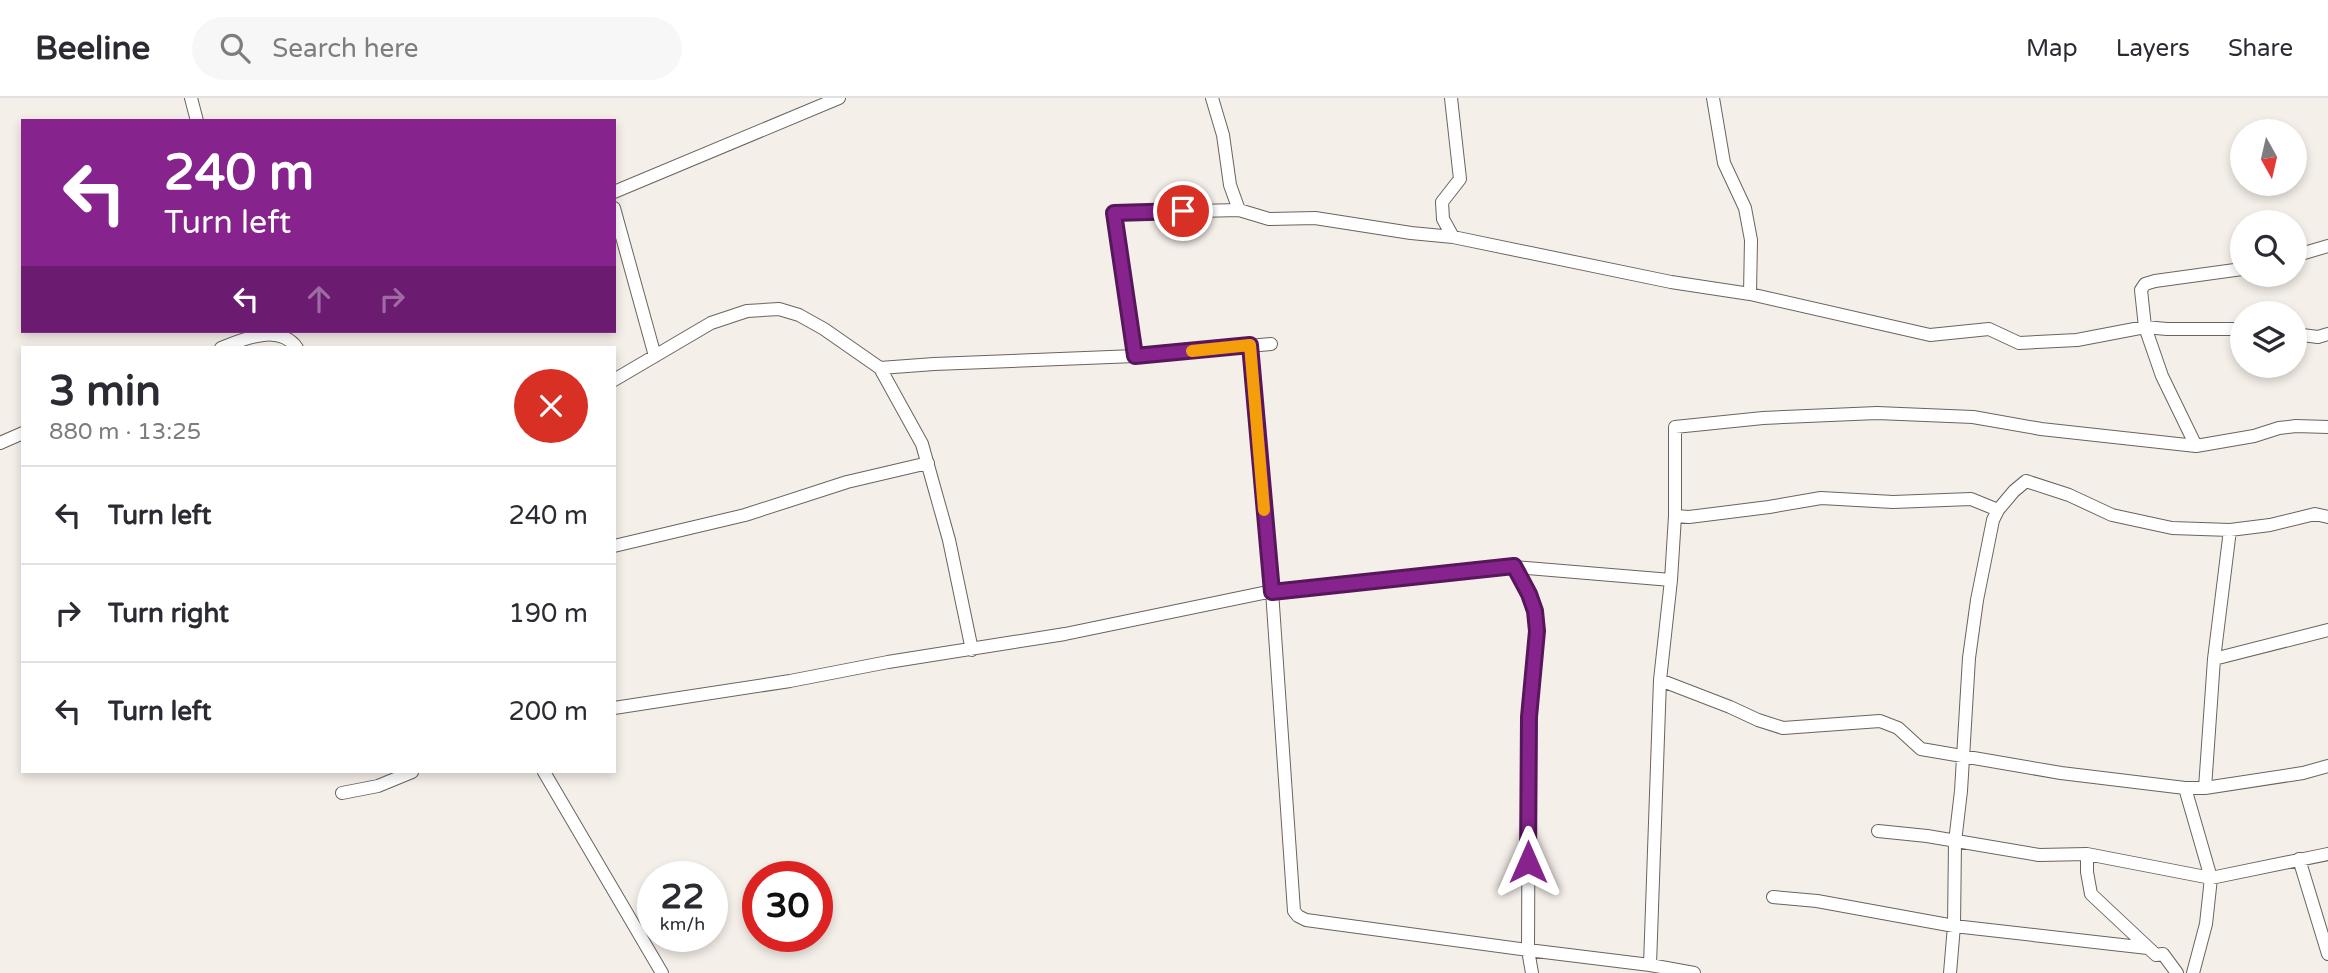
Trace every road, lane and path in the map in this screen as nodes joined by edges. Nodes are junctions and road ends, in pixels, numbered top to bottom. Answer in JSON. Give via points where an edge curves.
{"nodes":[{"id":1,"x":191,"y":98,"type":"edge"},
{"id":2,"x":839,"y":98,"type":"edge"},
{"id":3,"x":1212,"y":98,"type":"edge"},
{"id":4,"x":1451,"y":98,"type":"edge"},
{"id":5,"x":1713,"y":98,"type":"edge"},
{"id":6,"x":196,"y":119,"type":"edge"},
{"id":7,"x":616,"y":191,"type":"edge"},
{"id":8,"x":1239,"y":210,"type":"junction"},
{"id":9,"x":616,"y":215,"type":"edge"},
{"id":10,"x":1453,"y":237,"type":"junction"},
{"id":11,"x":2328,"y":246,"type":"edge"},
{"id":12,"x":2307,"y":252,"type":"edge"},
{"id":13,"x":2230,"y":271,"type":"edge"},
{"id":14,"x":1750,"y":294,"type":"junction"},
{"id":15,"x":2145,"y":327,"type":"junction"},
{"id":16,"x":2230,"y":328,"type":"edge"},
{"id":17,"x":269,"y":333,"type":"edge"},
{"id":18,"x":277,"y":333,"type":"edge"},
{"id":19,"x":2328,"y":334,"type":"edge"},
{"id":20,"x":2307,"y":336,"type":"edge"},
{"id":21,"x":296,"y":340,"type":"edge"},
{"id":22,"x":1271,"y":344,"type":"dead end"},
{"id":23,"x":1250,"y":345,"type":"junction"},
{"id":24,"x":226,"y":346,"type":"edge"},
{"id":25,"x":655,"y":356,"type":"junction"},
{"id":26,"x":1135,"y":356,"type":"junction"},
{"id":27,"x":880,"y":368,"type":"junction"},
{"id":28,"x":616,"y":379,"type":"edge"},
{"id":29,"x":2328,"y":427,"type":"edge"},
{"id":30,"x":21,"y":434,"type":"edge"},
{"id":31,"x":0,"y":443,"type":"edge"},
{"id":32,"x":2196,"y":446,"type":"junction"},
{"id":33,"x":928,"y":463,"type":"junction"},
{"id":34,"x":1998,"y":510,"type":"junction"},
{"id":35,"x":1675,"y":516,"type":"junction"},
{"id":36,"x":2328,"y":517,"type":"edge"},
{"id":37,"x":2230,"y":530,"type":"junction"},
{"id":38,"x":616,"y":546,"type":"edge"},
{"id":39,"x":1514,"y":566,"type":"junction"},
{"id":40,"x":1671,"y":580,"type":"junction"},
{"id":41,"x":1272,"y":592,"type":"junction"},
{"id":42,"x":2328,"y":630,"type":"edge"},
{"id":43,"x":972,"y":650,"type":"junction"},
{"id":44,"x":2214,"y":659,"type":"junction"},
{"id":45,"x":1660,"y":680,"type":"junction"},
{"id":46,"x":616,"y":708,"type":"edge"},
{"id":47,"x":1963,"y":755,"type":"junction"},
{"id":48,"x":2328,"y":766,"type":"edge"},
{"id":49,"x":410,"y":773,"type":"edge"},
{"id":50,"x":545,"y":773,"type":"edge"},
{"id":51,"x":2185,"y":788,"type":"junction"},
{"id":52,"x":2205,"y":789,"type":"junction"},
{"id":53,"x":342,"y":793,"type":"dead end"},
{"id":54,"x":1878,"y":831,"type":"dead end"},
{"id":55,"x":1955,"y":842,"type":"junction"},
{"id":56,"x":2087,"y":854,"type":"junction"},
{"id":57,"x":2328,"y":854,"type":"edge"},
{"id":58,"x":2299,"y":859,"type":"junction"},
{"id":59,"x":2211,"y":878,"type":"junction"},
{"id":60,"x":1773,"y":897,"type":"dead end"},
{"id":61,"x":1954,"y":926,"type":"junction"},
{"id":62,"x":2149,"y":948,"type":"junction"},
{"id":63,"x":1528,"y":950,"type":"junction"},
{"id":64,"x":2328,"y":954,"type":"edge"},
{"id":65,"x":1650,"y":964,"type":"junction"},
{"id":66,"x":1670,"y":971,"type":"edge"},
{"id":67,"x":663,"y":973,"type":"edge"},
{"id":68,"x":1532,"y":973,"type":"edge"},
{"id":69,"x":1693,"y":973,"type":"edge"},
{"id":70,"x":1950,"y":973,"type":"edge"},
{"id":71,"x":2177,"y":973,"type":"edge"},
{"id":72,"x":2193,"y":973,"type":"edge"}],
"edges":[{"from":1,"to":6,"type":"street"},
{"from":2,"to":7,"type":"street"},
{"from":3,"to":8,"type":"street"},
{"from":4,"to":10,"type":"street","via":[[1460,179],[1442,202],[1443,219]]},
{"from":5,"to":14,"type":"street","via":[[1724,163],[1745,208],[1751,240]]},
{"from":8,"to":10,"type":"street","via":[[1269,219],[1315,218]]},
{"from":8,"to":26,"type":"street","via":[[1114,213]]},
{"from":9,"to":25,"type":"street"},
{"from":10,"to":14,"type":"street"},
{"from":11,"to":12,"type":"street"},
{"from":13,"to":15,"type":"street","via":[[2145,284],[2141,290]]},
{"from":14,"to":15,"type":"street","via":[[1930,335],[1989,329],[2019,344],[2077,340]]},
{"from":15,"to":16,"type":"street"},
{"from":15,"to":32,"type":"street","via":[[2162,376]]},
{"from":17,"to":24,"type":"street"},
{"from":18,"to":21,"type":"street"},
{"from":19,"to":20,"type":"street"},
{"from":22,"to":23,"type":"street"},
{"from":23,"to":26,"type":"street"},
{"from":23,"to":41,"type":"street"},
{"from":25,"to":27,"type":"street","via":[[711,323],[747,311],[779,309],[800,314]]},
{"from":25,"to":28,"type":"street"},
{"from":26,"to":27,"type":"street"},
{"from":27,"to":33,"type":"street"},
{"from":29,"to":32,"type":"street","via":[[2279,428]]},
{"from":30,"to":31,"type":"street"},
{"from":32,"to":35,"type":"street","via":[[1972,417],[1877,413],[1675,428]]},
{"from":33,"to":38,"type":"street"},
{"from":33,"to":43,"type":"street"},
{"from":34,"to":35,"type":"street","via":[[1971,499],[1893,502],[1821,498],[1769,508]]},
{"from":34,"to":37,"type":"street","via":[[2026,481],[2112,515],[2172,528]]},
{"from":34,"to":47,"type":"street","via":[[1971,639]]},
{"from":35,"to":40,"type":"street"},
{"from":36,"to":37,"type":"street","via":[[2315,514]]},
{"from":37,"to":44,"type":"street"},
{"from":39,"to":40,"type":"street"},
{"from":39,"to":41,"type":"street"},
{"from":39,"to":63,"type":"street","via":[[1532,602],[1537,631],[1529,717]]},
{"from":40,"to":45,"type":"street"},
{"from":41,"to":43,"type":"street"},
{"from":41,"to":63,"type":"street","via":[[1294,911],[1306,920]]},
{"from":42,"to":44,"type":"street"},
{"from":43,"to":46,"type":"street"},
{"from":44,"to":52,"type":"street"},
{"from":45,"to":47,"type":"street","via":[[1783,728],[1880,721],[1898,728],[1921,748]]},
{"from":45,"to":65,"type":"street"},
{"from":47,"to":51,"type":"street"},
{"from":47,"to":55,"type":"street"},
{"from":48,"to":52,"type":"street"},
{"from":49,"to":53,"type":"street"},
{"from":50,"to":67,"type":"street"},
{"from":51,"to":52,"type":"street"},
{"from":51,"to":59,"type":"street"},
{"from":54,"to":55,"type":"street"},
{"from":55,"to":56,"type":"street","via":[[2039,855]]},
{"from":55,"to":61,"type":"street"},
{"from":56,"to":59,"type":"street"},
{"from":56,"to":62,"type":"street","via":[[2091,894]]},
{"from":57,"to":58,"type":"street"},
{"from":58,"to":59,"type":"street"},
{"from":58,"to":64,"type":"street"},
{"from":59,"to":72,"type":"street","via":[[2206,924]]},
{"from":60,"to":61,"type":"street"},
{"from":61,"to":62,"type":"street"},
{"from":61,"to":70,"type":"street"},
{"from":62,"to":71,"type":"street","via":[[2155,955],[2163,954]]},
{"from":63,"to":65,"type":"street"},
{"from":63,"to":68,"type":"street"},
{"from":65,"to":66,"type":"street"},
{"from":66,"to":69,"type":"street"}]}
